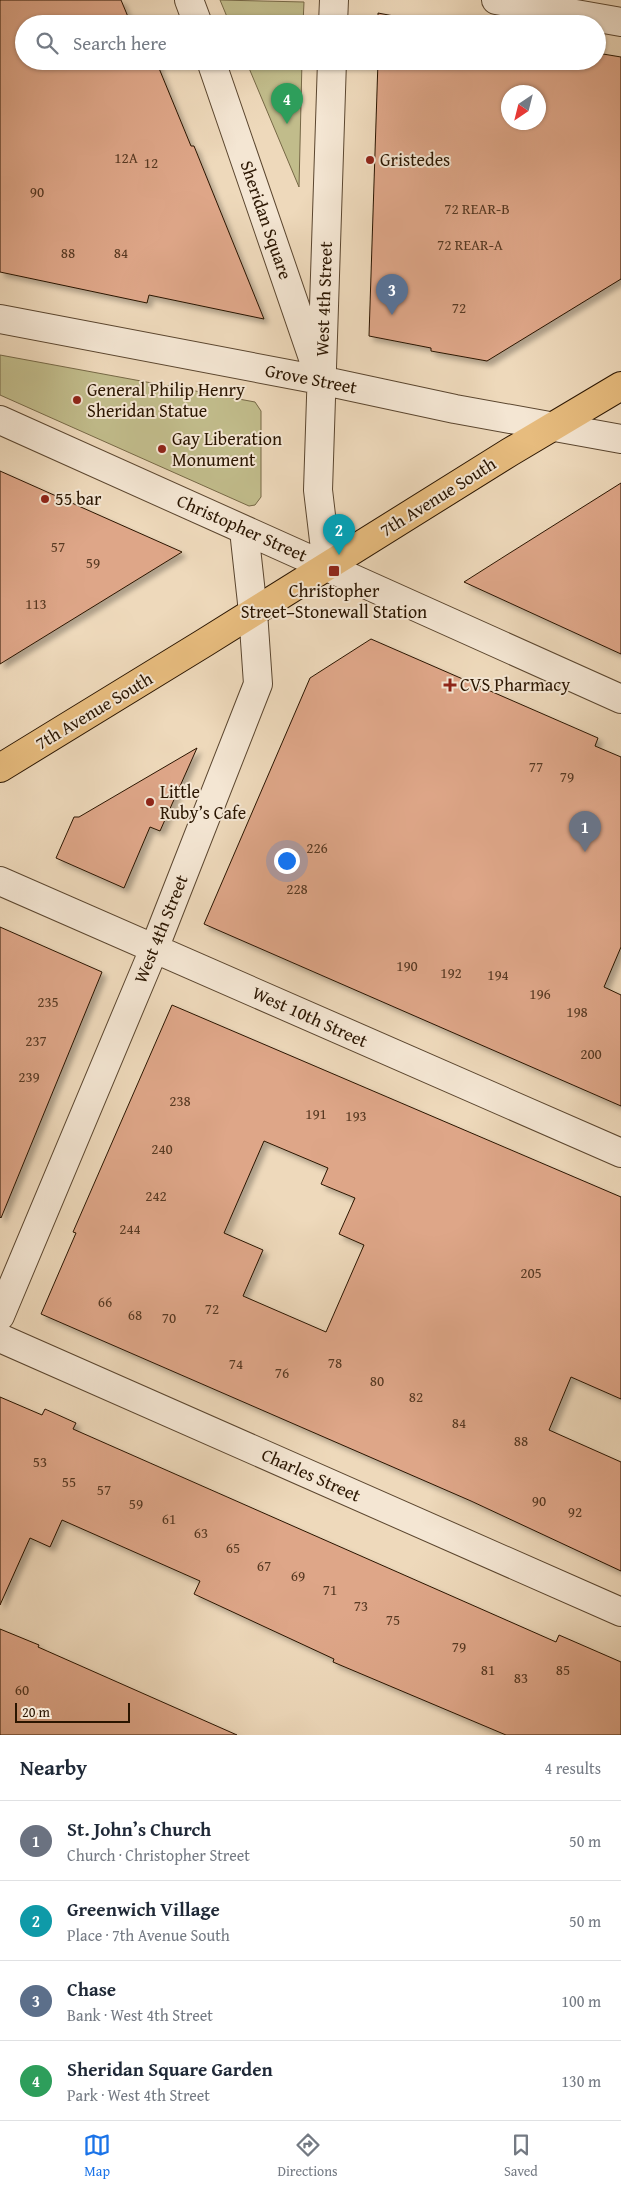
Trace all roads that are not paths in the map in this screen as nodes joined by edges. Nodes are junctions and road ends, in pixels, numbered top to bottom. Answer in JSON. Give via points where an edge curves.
{"nodes":[{"id":1,"x":189,"y":0,"type":"edge"},
{"id":2,"x":334,"y":0,"type":"edge"},
{"id":3,"x":496,"y":0,"type":"edge"},
{"id":4,"x":195,"y":15,"type":"edge"},
{"id":5,"x":333,"y":15,"type":"edge"},
{"id":6,"x":581,"y":15,"type":"edge"},
{"id":7,"x":606,"y":19,"type":"edge"},
{"id":8,"x":621,"y":22,"type":"edge"},
{"id":9,"x":214,"y":70,"type":"edge"},
{"id":10,"x":332,"y":70,"type":"edge"},
{"id":11,"x":0,"y":319,"type":"edge"},
{"id":12,"x":320,"y":380,"type":"junction"},
{"id":13,"x":621,"y":386,"type":"edge"},
{"id":14,"x":0,"y":420,"type":"edge"},
{"id":15,"x":555,"y":426,"type":"junction"},
{"id":16,"x":621,"y":439,"type":"edge"},
{"id":17,"x":244,"y":530,"type":"junction"},
{"id":18,"x":327,"y":566,"type":"junction"},
{"id":19,"x":253,"y":612,"type":"junction"},
{"id":20,"x":621,"y":699,"type":"edge"},
{"id":21,"x":0,"y":768,"type":"edge"},
{"id":22,"x":0,"y":881,"type":"edge"},
{"id":23,"x":154,"y":949,"type":"junction"},
{"id":24,"x":621,"y":1153,"type":"edge"},
{"id":25,"x":0,"y":1316,"type":"edge"},
{"id":26,"x":0,"y":1338,"type":"edge"},
{"id":27,"x":621,"y":1612,"type":"edge"}],
"edges":[{"from":1,"to":4,"type":"street"},
{"from":2,"to":5,"type":"street"},
{"from":3,"to":6,"type":"street"},
{"from":7,"to":8,"type":"street"},
{"from":9,"to":12,"type":"street","name":"Sheridan Square"},
{"from":10,"to":12,"type":"street","name":"West 4th Street","via":[[324,341]]},
{"from":11,"to":12,"type":"street","name":"Grove Street"},
{"from":12,"to":15,"type":"street","name":"Grove Street","via":[[455,409]]},
{"from":12,"to":18,"type":"street","name":"West 4th Street","via":[[318,490]]},
{"from":13,"to":15,"type":"main road","name":"7th Avenue South"},
{"from":14,"to":17,"type":"street","name":"Christopher Street"},
{"from":15,"to":16,"type":"street","name":"Grove Street"},
{"from":15,"to":18,"type":"main road","name":"7th Avenue South"},
{"from":17,"to":18,"type":"street","name":"Christopher Street"},
{"from":17,"to":19,"type":"street","name":"West 4th Street"},
{"from":18,"to":19,"type":"main road","name":"7th Avenue South"},
{"from":18,"to":20,"type":"street","name":"Christopher Street"},
{"from":19,"to":21,"type":"main road","name":"7th Avenue South"},
{"from":19,"to":23,"type":"street","name":"West 4th Street","via":[[258,684]]},
{"from":22,"to":23,"type":"street","name":"West 10th Street"},
{"from":23,"to":24,"type":"street","name":"West 10th Street"},
{"from":23,"to":25,"type":"street","name":"West 4th Street"},
{"from":26,"to":27,"type":"street","name":"Charles Street"}]}
